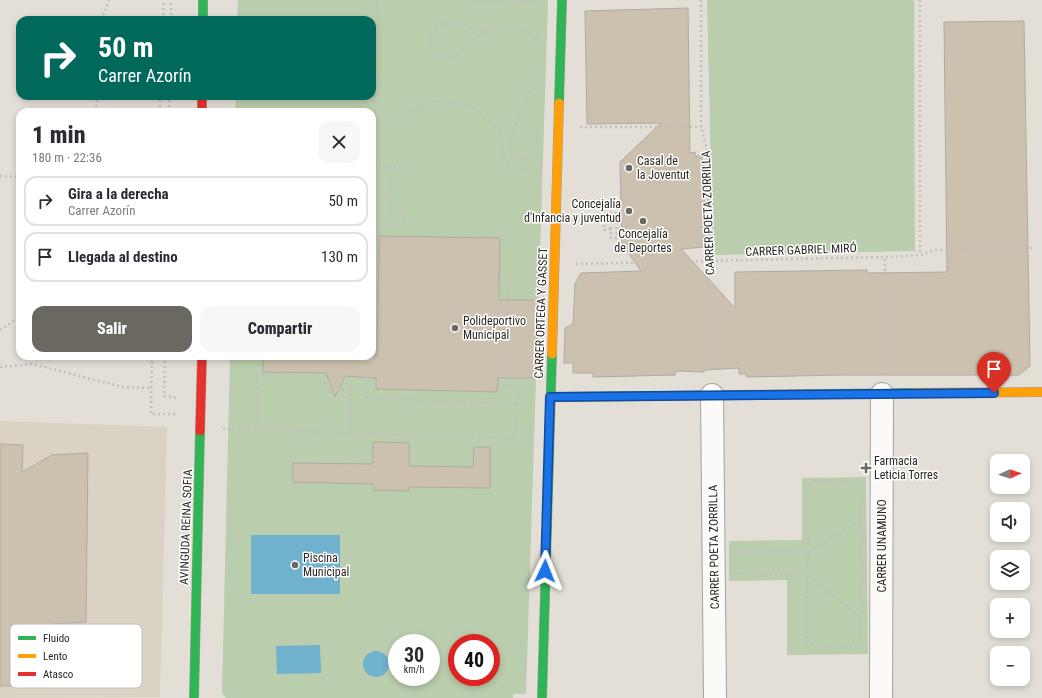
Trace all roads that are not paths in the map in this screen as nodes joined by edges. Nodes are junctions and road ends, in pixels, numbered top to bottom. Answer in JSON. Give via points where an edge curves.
{"nodes":[{"id":1,"x":203,"y":0,"type":"edge"},
{"id":2,"x":562,"y":0,"type":"edge"},
{"id":3,"x":203,"y":16,"type":"edge"},
{"id":4,"x":202,"y":360,"type":"edge"},
{"id":5,"x":884,"y":386,"type":"junction"},
{"id":6,"x":711,"y":387,"type":"junction"},
{"id":7,"x":1042,"y":392,"type":"edge"},
{"id":8,"x":550,"y":397,"type":"junction"},
{"id":9,"x":194,"y":698,"type":"edge"},
{"id":10,"x":542,"y":698,"type":"edge"},
{"id":11,"x":715,"y":698,"type":"edge"},
{"id":12,"x":882,"y":698,"type":"edge"}],
"edges":[{"from":1,"to":3,"type":"street"},
{"from":2,"to":8,"type":"street","name":"CARRER ORTEGA Y GASSET"},
{"from":4,"to":9,"type":"street","name":"AVINGUDA REINA SOFIA"},
{"from":5,"to":6,"type":"street"},
{"from":5,"to":7,"type":"street"},
{"from":5,"to":12,"type":"street","name":"CARRER UNAMUNO"},
{"from":6,"to":8,"type":"street"},
{"from":6,"to":11,"type":"street","name":"CARRER POETA ZORRILLA"},
{"from":8,"to":10,"type":"street","name":"CARRER ORTEGA Y GASSET"}]}
